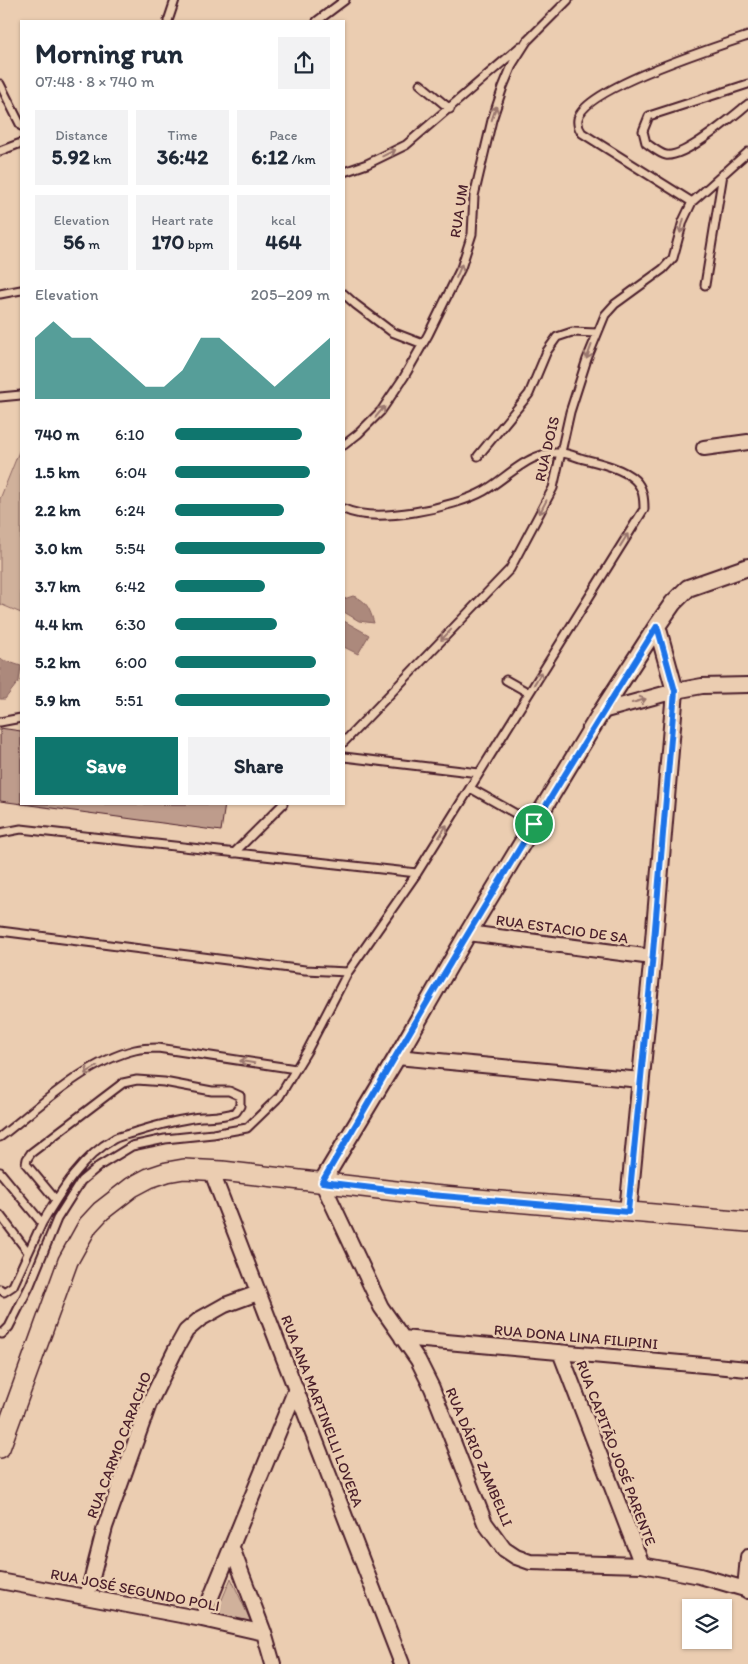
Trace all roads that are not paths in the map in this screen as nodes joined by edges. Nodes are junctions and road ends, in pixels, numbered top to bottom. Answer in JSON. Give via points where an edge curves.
{"nodes":[{"id":1,"x":175,"y":0,"type":"edge"},
{"id":2,"x":345,"y":0,"type":"edge"},
{"id":3,"x":568,"y":0,"type":"edge"},
{"id":4,"x":168,"y":20,"type":"edge"},
{"id":5,"x":318,"y":20,"type":"edge"},
{"id":6,"x":748,"y":36,"type":"edge"},
{"id":7,"x":527,"y":41,"type":"junction"},
{"id":8,"x":0,"y":84,"type":"edge"},
{"id":9,"x":420,"y":84,"type":"dead end"},
{"id":10,"x":748,"y":84,"type":"edge"},
{"id":11,"x":748,"y":104,"type":"edge"},
{"id":12,"x":450,"y":109,"type":"junction"},
{"id":13,"x":20,"y":124,"type":"edge"},
{"id":14,"x":20,"y":143,"type":"edge"},
{"id":15,"x":0,"y":151,"type":"edge"},
{"id":16,"x":748,"y":152,"type":"edge"},
{"id":17,"x":345,"y":172,"type":"edge"},
{"id":18,"x":723,"y":174,"type":"junction"},
{"id":19,"x":692,"y":202,"type":"junction"},
{"id":20,"x":705,"y":285,"type":"dead end"},
{"id":21,"x":20,"y":290,"type":"edge"},
{"id":22,"x":0,"y":294,"type":"edge"},
{"id":23,"x":345,"y":295,"type":"edge"},
{"id":24,"x":597,"y":333,"type":"junction"},
{"id":25,"x":423,"y":344,"type":"junction"},
{"id":26,"x":20,"y":395,"type":"edge"},
{"id":27,"x":0,"y":397,"type":"edge"},
{"id":28,"x":748,"y":442,"type":"edge"},
{"id":29,"x":345,"y":444,"type":"edge"},
{"id":30,"x":704,"y":448,"type":"dead end"},
{"id":31,"x":562,"y":452,"type":"junction"},
{"id":32,"x":478,"y":456,"type":"dead end"},
{"id":33,"x":345,"y":509,"type":"edge"},
{"id":34,"x":748,"y":566,"type":"edge"},
{"id":35,"x":657,"y":626,"type":"junction"},
{"id":36,"x":506,"y":680,"type":"dead end"},
{"id":37,"x":748,"y":685,"type":"edge"},
{"id":38,"x":675,"y":691,"type":"junction"},
{"id":39,"x":529,"y":693,"type":"junction"},
{"id":40,"x":602,"y":711,"type":"junction"},
{"id":41,"x":20,"y":718,"type":"edge"},
{"id":42,"x":0,"y":722,"type":"edge"},
{"id":43,"x":345,"y":741,"type":"edge"},
{"id":44,"x":345,"y":757,"type":"edge"},
{"id":45,"x":479,"y":773,"type":"junction"},
{"id":46,"x":470,"y":788,"type":"junction"},
{"id":47,"x":282,"y":805,"type":"edge"},
{"id":48,"x":534,"y":824,"type":"junction"},
{"id":49,"x":0,"y":833,"type":"edge"},
{"id":50,"x":234,"y":853,"type":"junction"},
{"id":51,"x":417,"y":873,"type":"junction"},
{"id":52,"x":0,"y":931,"type":"edge"},
{"id":53,"x":468,"y":933,"type":"junction"},
{"id":54,"x":652,"y":958,"type":"junction"},
{"id":55,"x":348,"y":972,"type":"junction"},
{"id":56,"x":396,"y":1057,"type":"junction"},
{"id":57,"x":296,"y":1069,"type":"junction"},
{"id":58,"x":640,"y":1080,"type":"junction"},
{"id":59,"x":0,"y":1137,"type":"edge"},
{"id":60,"x":211,"y":1170,"type":"junction"},
{"id":61,"x":0,"y":1172,"type":"edge"},
{"id":62,"x":322,"y":1182,"type":"junction"},
{"id":63,"x":56,"y":1200,"type":"junction"},
{"id":64,"x":628,"y":1212,"type":"junction"},
{"id":65,"x":0,"y":1215,"type":"edge"},
{"id":66,"x":748,"y":1222,"type":"edge"},
{"id":67,"x":42,"y":1223,"type":"junction"},
{"id":68,"x":28,"y":1252,"type":"junction"},
{"id":69,"x":0,"y":1289,"type":"edge"},
{"id":70,"x":258,"y":1294,"type":"junction"},
{"id":71,"x":0,"y":1333,"type":"edge"},
{"id":72,"x":402,"y":1338,"type":"junction"},
{"id":73,"x":560,"y":1352,"type":"junction"},
{"id":74,"x":748,"y":1369,"type":"edge"},
{"id":75,"x":296,"y":1389,"type":"junction"},
{"id":76,"x":0,"y":1448,"type":"edge"},
{"id":77,"x":232,"y":1548,"type":"junction"},
{"id":78,"x":748,"y":1557,"type":"edge"},
{"id":79,"x":642,"y":1565,"type":"junction"},
{"id":80,"x":0,"y":1581,"type":"edge"},
{"id":81,"x":747,"y":1590,"type":"edge"},
{"id":82,"x":87,"y":1597,"type":"junction"},
{"id":83,"x":202,"y":1619,"type":"junction"},
{"id":84,"x":264,"y":1633,"type":"junction"},
{"id":85,"x":273,"y":1664,"type":"edge"},
{"id":86,"x":402,"y":1664,"type":"edge"}],
"edges":[{"from":1,"to":4,"type":"lane"},
{"from":2,"to":5,"type":"lane"},
{"from":3,"to":7,"type":"lane","name":"RUA UM"},
{"from":6,"to":19,"type":"lane","via":[[701,51],[604,93],[578,118],[582,133]]},
{"from":7,"to":12,"type":"lane"},
{"from":25,"to":7,"type":"lane","name":"RUA UM","one_way":true,"via":[[461,268],[472,234],[474,196],[492,120],[506,79]]},
{"from":8,"to":13,"type":"lane"},
{"from":9,"to":12,"type":"lane"},
{"from":10,"to":11,"type":"lane","via":[[649,116],[643,131],[646,143],[665,155],[675,154],[715,132]]},
{"from":17,"to":12,"type":"lane","one_way":true,"via":[[406,145]]},
{"from":14,"to":15,"type":"lane"},
{"from":16,"to":18,"type":"lane","name":"RUA DOIS"},
{"from":18,"to":19,"type":"lane","name":"RUA DOIS"},
{"from":18,"to":20,"type":"lane"},
{"from":19,"to":24,"type":"lane","name":"RUA DOIS","one_way":true,"via":[[673,258],[663,269],[614,304]]},
{"from":21,"to":22,"type":"lane"},
{"from":23,"to":25,"type":"lane","via":[[392,332]]},
{"from":24,"to":31,"type":"lane","name":"RUA DOIS","one_way":true,"via":[[570,412]]},
{"from":24,"to":32,"type":"lane","via":[[572,332],[557,337],[547,350],[529,394]]},
{"from":29,"to":25,"type":"lane","name":"RUA UM","one_way":true,"via":[[381,411]]},
{"from":26,"to":27,"type":"lane"},
{"from":28,"to":30,"type":"street"},
{"from":31,"to":33,"type":"lane","via":[[527,462],[483,492],[426,509],[372,516]]},
{"from":39,"to":31,"type":"lane","one_way":true,"via":[[644,509],[644,494],[635,480],[608,465]]},
{"from":31,"to":43,"type":"lane","name":"RUA DOIS","one_way":true,"via":[[553,488],[510,569]]},
{"from":34,"to":35,"type":"street","via":[[688,588]]},
{"from":35,"to":38,"type":"street"},
{"from":35,"to":40,"type":"street"},
{"from":36,"to":39,"type":"lane"},
{"from":37,"to":38,"type":"street","via":[[702,686]]},
{"from":40,"to":38,"type":"street","one_way":true},
{"from":38,"to":54,"type":"street"},
{"from":39,"to":45,"type":"lane"},
{"from":40,"to":48,"type":"street"},
{"from":41,"to":42,"type":"lane"},
{"from":44,"to":45,"type":"lane"},
{"from":45,"to":46,"type":"lane"},
{"from":46,"to":48,"type":"lane"},
{"from":51,"to":46,"type":"lane","one_way":true},
{"from":47,"to":50,"type":"lane"},
{"from":48,"to":53,"type":"street"},
{"from":49,"to":50,"type":"lane","via":[[21,828]]},
{"from":50,"to":51,"type":"lane"},
{"from":51,"to":55,"type":"lane"},
{"from":52,"to":55,"type":"lane","via":[[305,970]]},
{"from":53,"to":54,"type":"street","name":"RUA ESTACIO DE SA"},
{"from":53,"to":56,"type":"street"},
{"from":54,"to":58,"type":"street"},
{"from":55,"to":57,"type":"lane"},
{"from":56,"to":58,"type":"street"},
{"from":56,"to":62,"type":"street"},
{"from":57,"to":59,"type":"lane","one_way":true,"via":[[158,1048],[136,1050],[106,1061],[67,1084]]},
{"from":57,"to":71,"type":"lane","via":[[279,1097],[247,1128],[132,1146],[81,1181],[57,1219],[9,1327]]},
{"from":58,"to":64,"type":"street"},
{"from":60,"to":62,"type":"main road"},
{"from":60,"to":70,"type":"street","name":"RUA ANA MARTINELLI LOVERA"},
{"from":60,"to":76,"type":"main road","via":[[184,1170],[149,1178],[116,1198],[88,1224],[68,1261]]},
{"from":61,"to":67,"type":"lane"},
{"from":62,"to":64,"type":"main road"},
{"from":62,"to":72,"type":"street","name":"RUA DÁRIO ZAMBELLI","via":[[381,1307]]},
{"from":63,"to":63,"type":"lane","via":[[26,1164],[27,1159],[123,1083],[137,1080],[164,1082],[229,1091],[240,1096],[236,1112],[214,1118],[199,1116],[166,1123],[114,1139],[92,1155]]},
{"from":63,"to":67,"type":"lane"},
{"from":64,"to":66,"type":"main road"},
{"from":65,"to":68,"type":"lane"},
{"from":67,"to":68,"type":"lane"},
{"from":68,"to":69,"type":"lane","via":[[13,1286],[4,1292]]},
{"from":70,"to":75,"type":"street","name":"RUA ANA MARTINELLI LOVERA"},
{"from":70,"to":82,"type":"street","name":"RUA CARMO CARACHO","via":[[225,1305],[186,1331],[149,1404],[105,1527]]},
{"from":72,"to":73,"type":"street","name":"RUA DONA LINA FILIPINI"},
{"from":72,"to":79,"type":"street","name":"RUA DÁRIO ZAMBELLI","via":[[432,1388],[485,1523],[504,1549],[530,1562]]},
{"from":73,"to":74,"type":"street","name":"RUA DONA LINA FILIPINI"},
{"from":73,"to":79,"type":"street","name":"RUA CAPITÃO JOSÉ PARENTE"},
{"from":75,"to":77,"type":"street"},
{"from":75,"to":86,"type":"street","name":"RUA ANA MARTINELLI LOVERA"},
{"from":77,"to":83,"type":"street"},
{"from":77,"to":84,"type":"street"},
{"from":78,"to":81,"type":"street"},
{"from":79,"to":81,"type":"street","name":"RUA DÁRIO ZAMBELLI","via":[[700,1576]]},
{"from":80,"to":82,"type":"street","name":"RUA JOSÉ SEGUNDO POLI"},
{"from":82,"to":83,"type":"street","name":"RUA JOSÉ SEGUNDO POLI"},
{"from":83,"to":84,"type":"street","name":"RUA JOSÉ SEGUNDO POLI"},
{"from":84,"to":85,"type":"street"}]}
